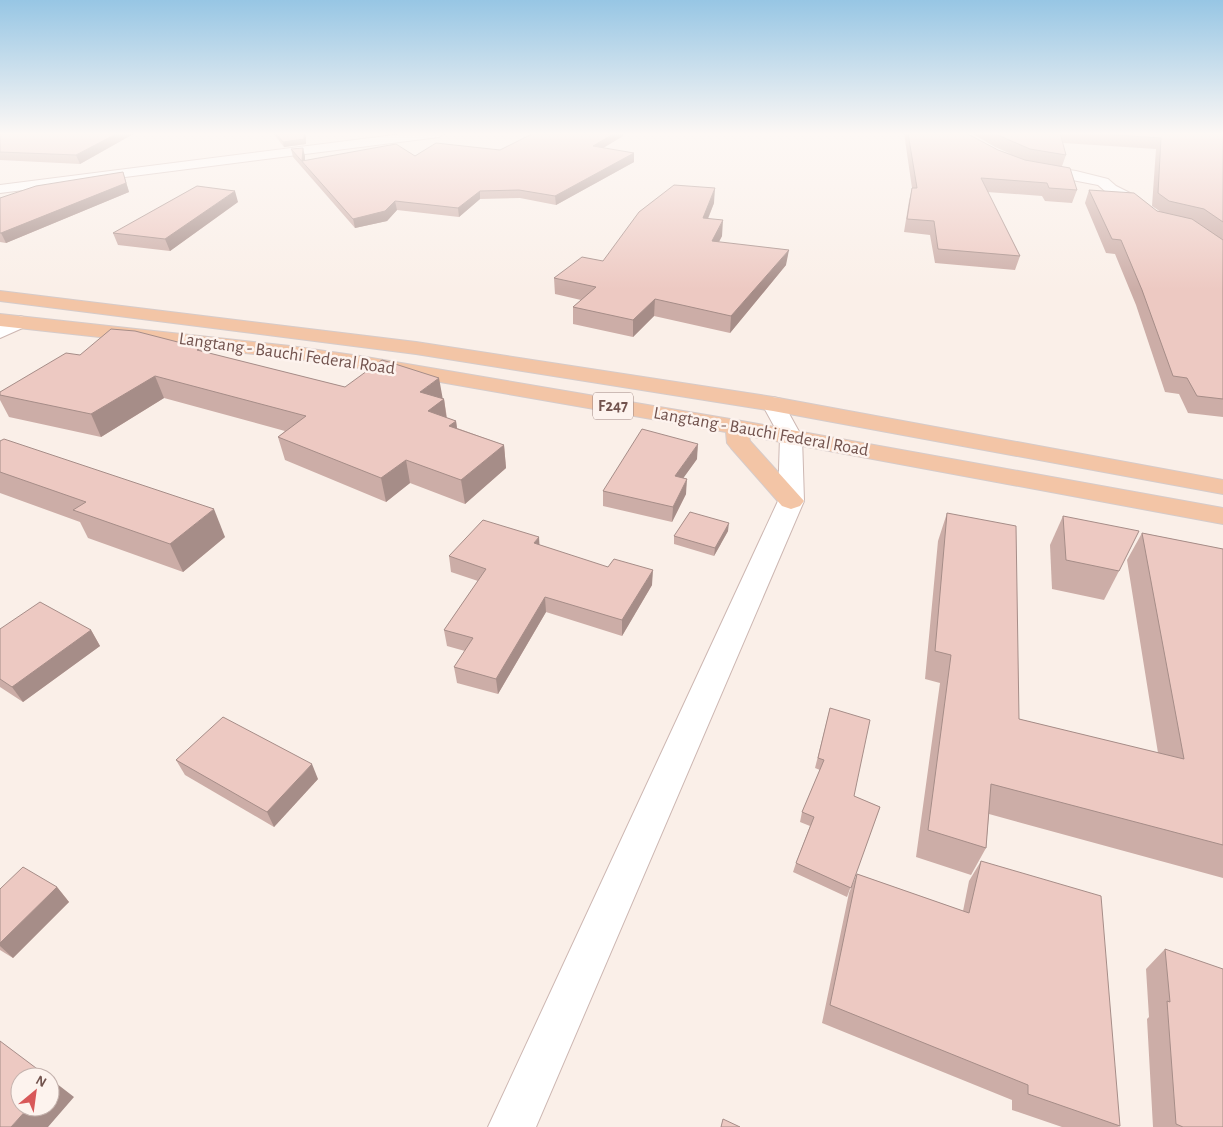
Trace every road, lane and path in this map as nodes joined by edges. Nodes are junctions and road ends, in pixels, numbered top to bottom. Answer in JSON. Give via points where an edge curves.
{"nodes":[{"id":1,"x":27,"y":186,"type":"edge"},
{"id":2,"x":1107,"y":186,"type":"edge"},
{"id":3,"x":0,"y":189,"type":"edge"},
{"id":4,"x":1158,"y":220,"type":"edge"},
{"id":5,"x":0,"y":296,"type":"edge"},
{"id":6,"x":10,"y":321,"type":"edge"},
{"id":7,"x":0,"y":332,"type":"edge"},
{"id":8,"x":773,"y":404,"type":"junction"},
{"id":9,"x":736,"y":427,"type":"junction"},
{"id":10,"x":791,"y":438,"type":"junction"},
{"id":11,"x":1223,"y":486,"type":"edge"},
{"id":12,"x":790,"y":501,"type":"junction"},
{"id":13,"x":1223,"y":516,"type":"edge"},
{"id":14,"x":512,"y":1127,"type":"edge"}],
"edges":[{"from":1,"to":3,"type":"street"},
{"from":2,"to":4,"type":"street","via":[[1133,200]]},
{"from":5,"to":8,"type":"main road","name":"Langtang - Bauchi Federal Road","number":"F247","via":[[416,348]]},
{"from":6,"to":7,"type":"street"},
{"from":6,"to":9,"type":"main road","name":"Langtang - Bauchi Federal Road","number":"F247","via":[[299,353]]},
{"from":8,"to":10,"type":"street"},
{"from":8,"to":11,"type":"main road","name":"Langtang - Bauchi Federal Road","number":"F247"},
{"from":9,"to":10,"type":"main road","name":"Langtang - Bauchi Federal Road","number":"F247"},
{"from":9,"to":12,"type":"main road","via":[[739,443]]},
{"from":10,"to":12,"type":"street"},
{"from":10,"to":13,"type":"main road","name":"Langtang - Bauchi Federal Road","number":"F247"},
{"from":12,"to":14,"type":"street"}]}
